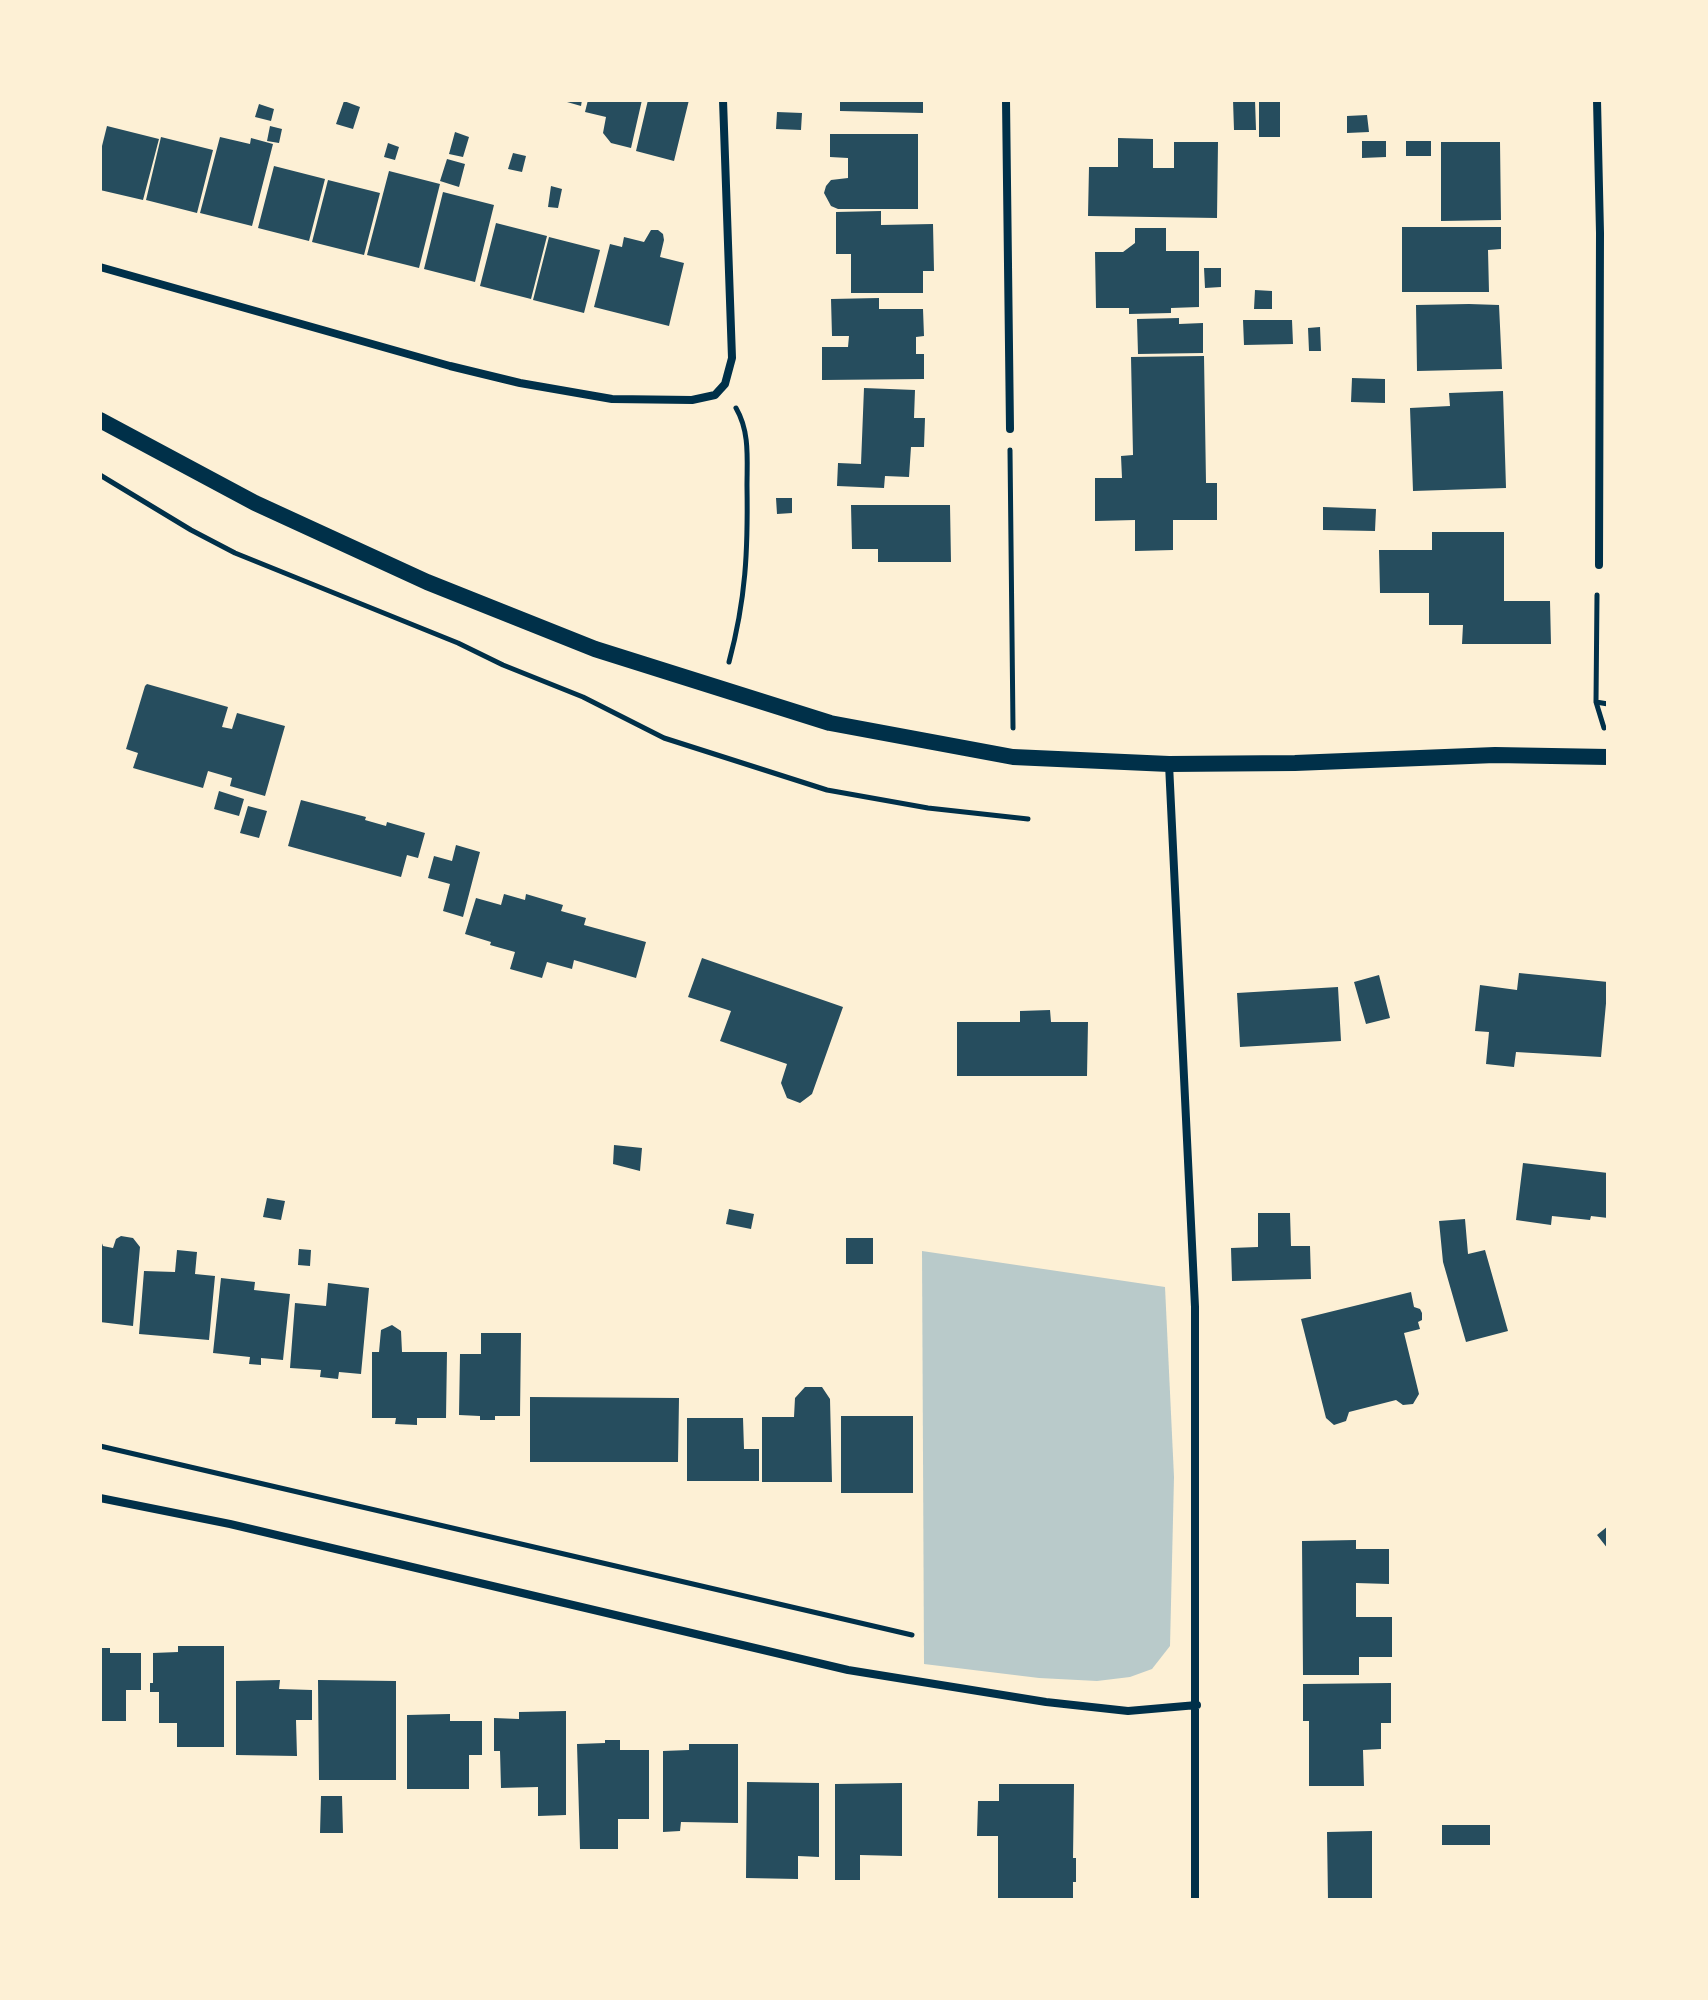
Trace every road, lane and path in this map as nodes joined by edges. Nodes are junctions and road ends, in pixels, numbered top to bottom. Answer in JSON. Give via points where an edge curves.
{"nodes":[{"id":1,"x":723,"y":100,"type":"edge"},
{"id":2,"x":1006,"y":100,"type":"edge"},
{"id":3,"x":1597,"y":100,"type":"edge"},
{"id":4,"x":100,"y":267,"type":"edge"},
{"id":5,"x":1604,"y":334,"type":"edge"},
{"id":6,"x":715,"y":395,"type":"junction"},
{"id":7,"x":100,"y":420,"type":"edge"},
{"id":8,"x":1010,"y":429,"type":"joint"},
{"id":9,"x":100,"y":475,"type":"edge"},
{"id":10,"x":1599,"y":565,"type":"dead end"},
{"id":11,"x":1597,"y":595,"type":"dead end"},
{"id":12,"x":722,"y":690,"type":"junction"},
{"id":13,"x":1596,"y":702,"type":"junction"},
{"id":14,"x":1608,"y":704,"type":"edge"},
{"id":15,"x":1608,"y":740,"type":"edge"},
{"id":16,"x":1013,"y":757,"type":"junction"},
{"id":17,"x":1608,"y":757,"type":"edge"},
{"id":18,"x":1169,"y":764,"type":"junction"},
{"id":19,"x":1028,"y":819,"type":"dead end"},
{"id":20,"x":100,"y":1446,"type":"edge"},
{"id":21,"x":100,"y":1498,"type":"edge"},
{"id":22,"x":912,"y":1635,"type":"dead end"},
{"id":23,"x":1197,"y":1705,"type":"junction"},
{"id":24,"x":1195,"y":1900,"type":"edge"}],
"edges":[{"from":1,"to":6,"type":"street","via":[[732,358],[725,384]]},
{"from":2,"to":8,"type":"street"},
{"from":3,"to":5,"type":"street"},
{"from":4,"to":6,"type":"street","via":[[520,383],[612,399],[692,400]]},
{"from":5,"to":10,"type":"street"},
{"from":6,"to":12,"type":"path","via":[[737,409],[746,428],[748,557]]},
{"from":7,"to":12,"type":"main road","via":[[255,503],[427,582],[595,649]]},
{"from":8,"to":16,"type":"path"},
{"from":9,"to":19,"type":"path","via":[[235,553],[458,643],[664,738],[827,790]]},
{"from":11,"to":13,"type":"path"},
{"from":12,"to":16,"type":"main road","via":[[830,723]]},
{"from":13,"to":14,"type":"path"},
{"from":13,"to":15,"type":"path"},
{"from":16,"to":18,"type":"main road"},
{"from":17,"to":18,"type":"main road"},
{"from":18,"to":23,"type":"street","via":[[1195,1307]]},
{"from":20,"to":22,"type":"path"},
{"from":21,"to":23,"type":"street","via":[[848,1670],[1128,1711]]},
{"from":23,"to":24,"type":"street"}]}
